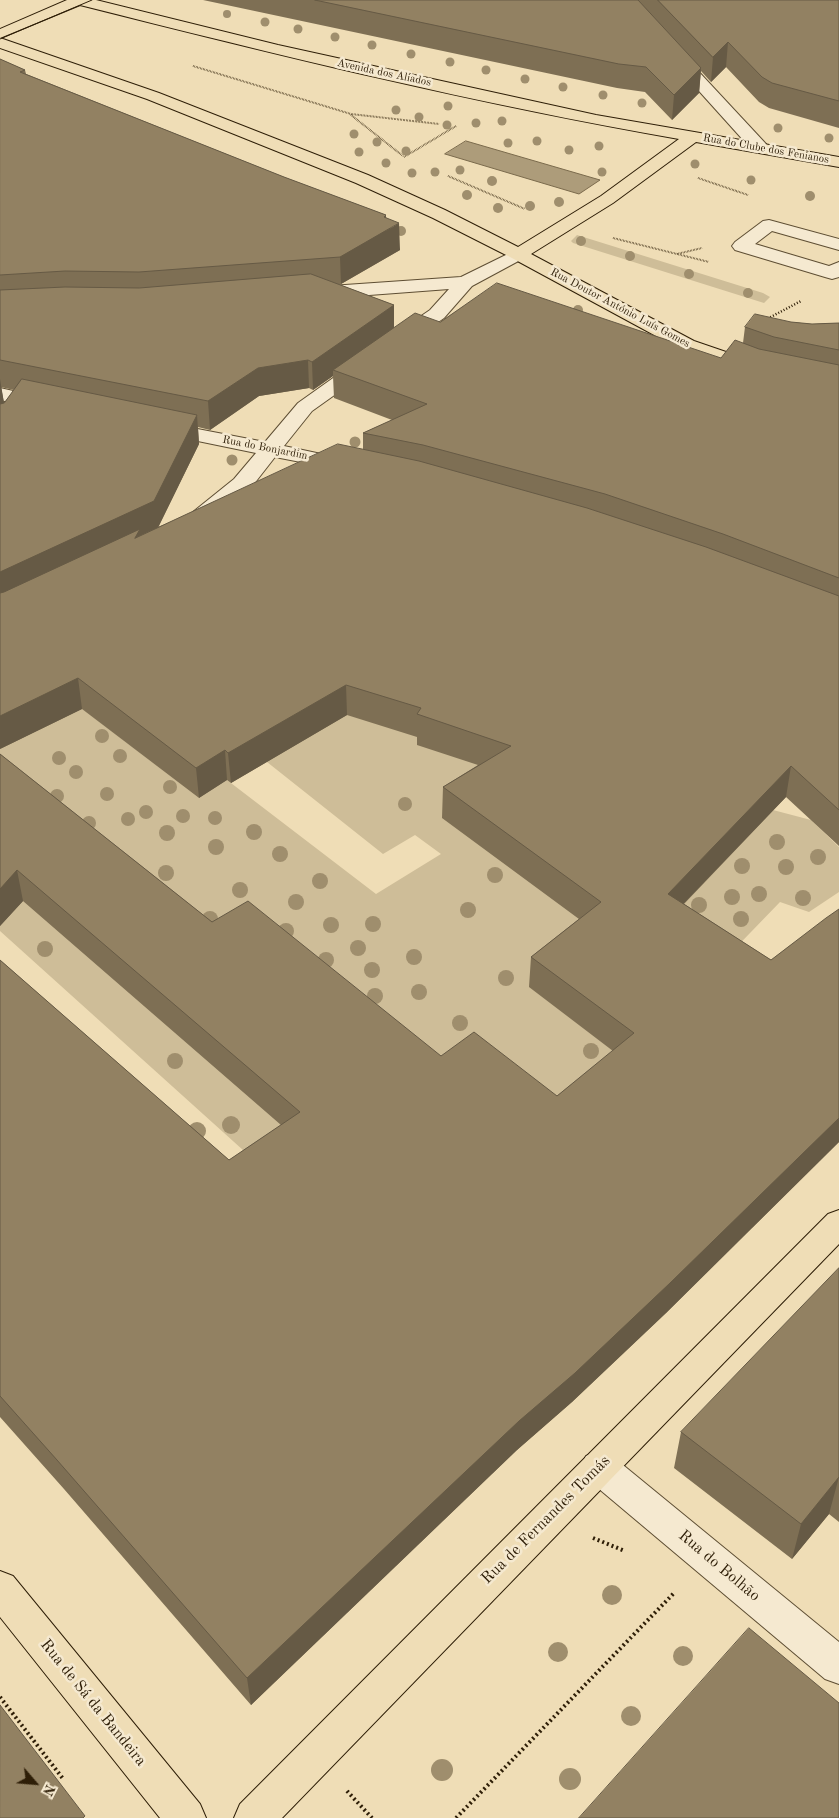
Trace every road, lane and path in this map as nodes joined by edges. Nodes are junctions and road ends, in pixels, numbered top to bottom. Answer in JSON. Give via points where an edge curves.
{"nodes":[{"id":1,"x":79,"y":0,"type":"edge"},
{"id":2,"x":624,"y":0,"type":"edge"},
{"id":3,"x":0,"y":34,"type":"edge"},
{"id":4,"x":0,"y":43,"type":"edge"},
{"id":5,"x":189,"y":65,"type":"dead end"},
{"id":6,"x":456,"y":126,"type":"dead end"},
{"id":7,"x":692,"y":137,"type":"junction"},
{"id":8,"x":760,"y":148,"type":"junction"},
{"id":9,"x":404,"y":157,"type":"junction"},
{"id":10,"x":413,"y":161,"type":"dead end"},
{"id":11,"x":839,"y":162,"type":"edge"},
{"id":12,"x":446,"y":175,"type":"dead end"},
{"id":13,"x":531,"y":213,"type":"dead end"},
{"id":14,"x":607,"y":236,"type":"dead end"},
{"id":15,"x":839,"y":246,"type":"edge"},
{"id":16,"x":518,"y":254,"type":"junction"},
{"id":17,"x":715,"y":264,"type":"dead end"},
{"id":18,"x":839,"y":268,"type":"edge"},
{"id":19,"x":464,"y":282,"type":"junction"},
{"id":20,"x":298,"y":294,"type":"edge"},
{"id":21,"x":805,"y":298,"type":"dead end"},
{"id":22,"x":761,"y":323,"type":"edge"},
{"id":23,"x":771,"y":372,"type":"edge"},
{"id":24,"x":10,"y":402,"type":"edge"},
{"id":25,"x":68,"y":409,"type":"edge"},
{"id":26,"x":145,"y":424,"type":"edge"},
{"id":27,"x":270,"y":450,"type":"junction"},
{"id":28,"x":366,"y":470,"type":"edge"},
{"id":29,"x":186,"y":525,"type":"edge"},
{"id":30,"x":839,"y":1223,"type":"edge"},
{"id":31,"x":599,"y":1467,"type":"junction"},
{"id":32,"x":682,"y":1585,"type":"dead end"},
{"id":33,"x":0,"y":1588,"type":"edge"},
{"id":34,"x":839,"y":1666,"type":"edge"},
{"id":35,"x":0,"y":1697,"type":"edge"},
{"id":36,"x":64,"y":1780,"type":"dead end"},
{"id":37,"x":342,"y":1787,"type":"dead end"},
{"id":38,"x":186,"y":1818,"type":"edge"},
{"id":39,"x":254,"y":1818,"type":"edge"},
{"id":40,"x":372,"y":1818,"type":"edge"},
{"id":41,"x":456,"y":1818,"type":"edge"}],
"edges":[{"from":1,"to":3,"type":"main road"},
{"from":1,"to":7,"type":"main road","name":"Avenida dos Aliados","via":[[278,50],[596,120]]},
{"from":2,"to":8,"type":"street"},
{"from":4,"to":16,"type":"main road","via":[[153,96],[295,152],[439,214]]},
{"from":5,"to":9,"type":"path","via":[[351,114]]},
{"from":6,"to":9,"type":"path"},
{"from":7,"to":8,"type":"main road","name":"Rua do Clube dos Fenianos"},
{"from":7,"to":16,"type":"main road","via":[[569,226]]},
{"from":8,"to":11,"type":"main road","name":"Rua do Clube dos Fenianos"},
{"from":9,"to":10,"type":"path"},
{"from":12,"to":13,"type":"path"},
{"from":14,"to":17,"type":"path"},
{"from":15,"to":18,"type":"street","via":[[769,225],[742,246],[832,273]]},
{"from":16,"to":19,"type":"street"},
{"from":16,"to":23,"type":"main road","name":"Rua Doutor António Luís Gomes","via":[[687,344]]},
{"from":19,"to":20,"type":"street"},
{"from":19,"to":27,"type":"street","via":[[437,314],[305,407]]},
{"from":21,"to":22,"type":"path"},
{"from":24,"to":25,"type":"street"},
{"from":26,"to":27,"type":"street","name":"Rua do Bonjardim"},
{"from":27,"to":28,"type":"street","name":"Rua do Bonjardim"},
{"from":27,"to":29,"type":"street","via":[[242,484],[203,516]]},
{"from":30,"to":31,"type":"main road","name":"Rua de Fernandes Tomás"},
{"from":31,"to":34,"type":"street","name":"Rua do Bolhão"},
{"from":31,"to":39,"type":"main road","name":"Rua de Fernandes Tomás"},
{"from":32,"to":41,"type":"path"},
{"from":33,"to":38,"type":"main road","name":"Rua de Sá da Bandeira"},
{"from":35,"to":36,"type":"path"},
{"from":37,"to":40,"type":"path"}]}
